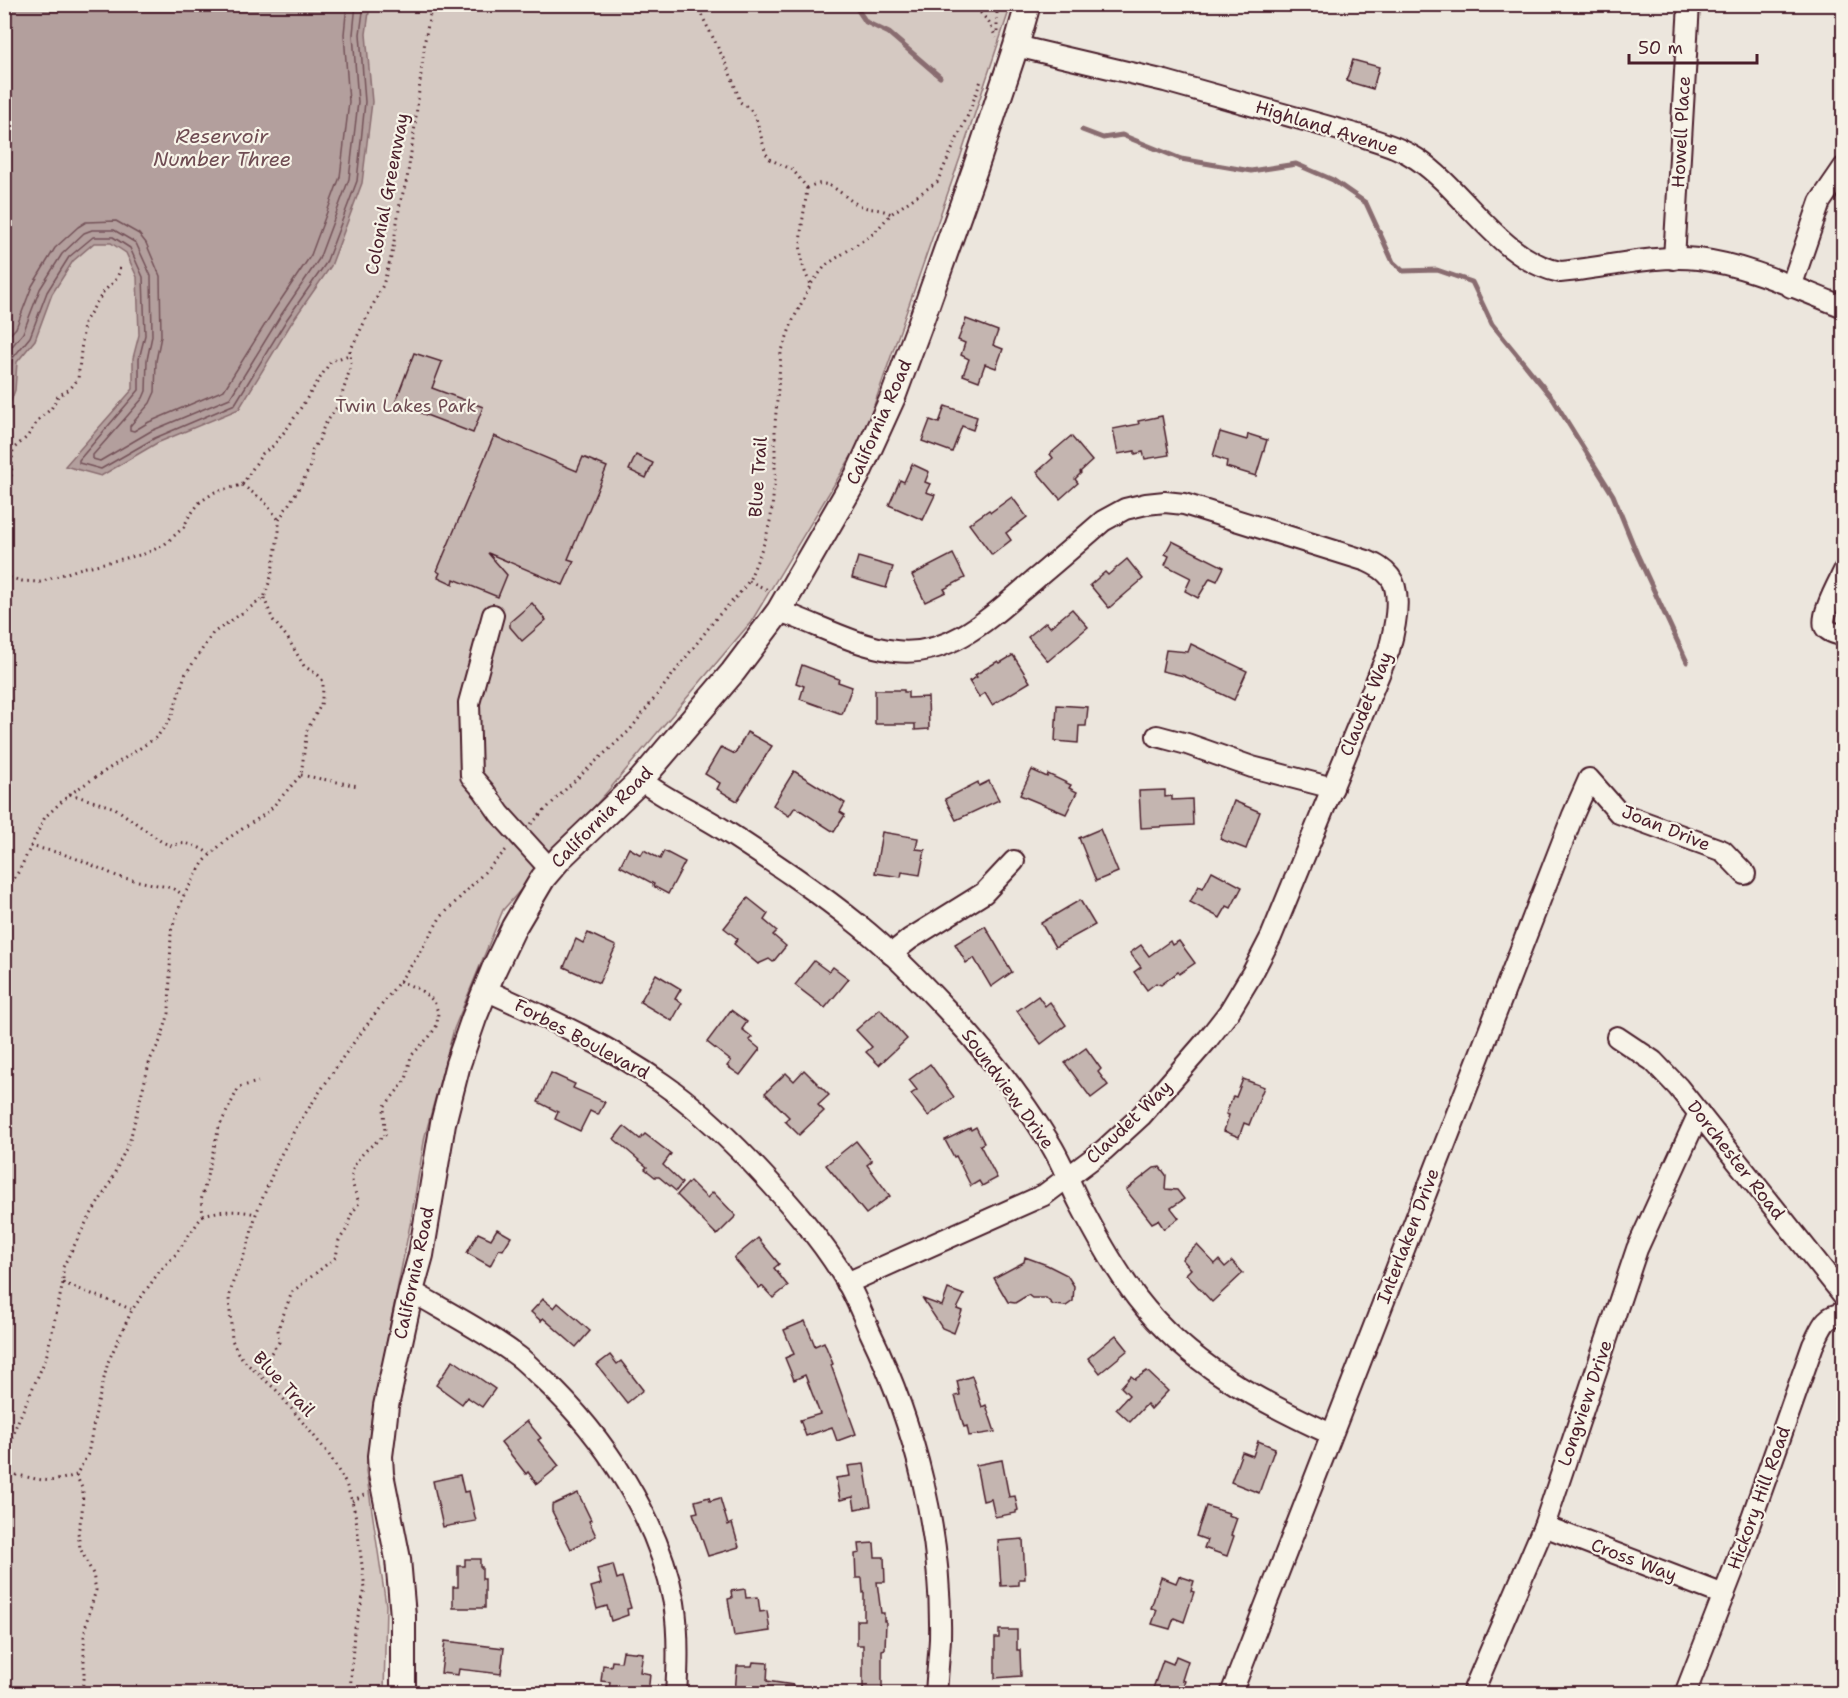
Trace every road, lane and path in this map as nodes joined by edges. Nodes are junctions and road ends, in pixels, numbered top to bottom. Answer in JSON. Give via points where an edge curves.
{"nodes":[{"id":1,"x":432,"y":4,"type":"edge"},
{"id":2,"x":696,"y":4,"type":"edge"},
{"id":3,"x":972,"y":4,"type":"edge"},
{"id":4,"x":999,"y":4,"type":"edge"},
{"id":5,"x":1028,"y":4,"type":"edge"},
{"id":6,"x":1689,"y":4,"type":"edge"},
{"id":7,"x":1006,"y":42,"type":"junction"},
{"id":8,"x":984,"y":75,"type":"dead end"},
{"id":9,"x":1844,"y":167,"type":"edge"},
{"id":10,"x":807,"y":188,"type":"junction"},
{"id":11,"x":891,"y":214,"type":"junction"},
{"id":12,"x":1674,"y":259,"type":"junction"},
{"id":13,"x":120,"y":264,"type":"dead end"},
{"id":14,"x":811,"y":284,"type":"junction"},
{"id":15,"x":1791,"y":287,"type":"junction"},
{"id":16,"x":1844,"y":307,"type":"edge"},
{"id":17,"x":349,"y":355,"type":"junction"},
{"id":18,"x":4,"y":443,"type":"edge"},
{"id":19,"x":13,"y":449,"type":"junction"},
{"id":20,"x":242,"y":485,"type":"junction"},
{"id":21,"x":4,"y":499,"type":"edge"},
{"id":22,"x":279,"y":520,"type":"junction"},
{"id":23,"x":1844,"y":571,"type":"edge"},
{"id":24,"x":4,"y":576,"type":"edge"},
{"id":25,"x":264,"y":598,"type":"junction"},
{"id":26,"x":778,"y":611,"type":"junction"},
{"id":27,"x":493,"y":615,"type":"dead end"},
{"id":28,"x":1844,"y":636,"type":"edge"},
{"id":29,"x":1157,"y":736,"type":"dead end"},
{"id":30,"x":301,"y":775,"type":"junction"},
{"id":31,"x":1589,"y":779,"type":"joint"},
{"id":32,"x":640,"y":780,"type":"junction"},
{"id":33,"x":358,"y":786,"type":"dead end"},
{"id":34,"x":1333,"y":788,"type":"junction"},
{"id":35,"x":70,"y":794,"type":"junction"},
{"id":36,"x":519,"y":837,"type":"junction"},
{"id":37,"x":29,"y":846,"type":"junction"},
{"id":38,"x":210,"y":854,"type":"junction"},
{"id":39,"x":1014,"y":861,"type":"dead end"},
{"id":40,"x":550,"y":870,"type":"junction"},
{"id":41,"x":1745,"y":874,"type":"dead end"},
{"id":42,"x":184,"y":895,"type":"junction"},
{"id":43,"x":4,"y":900,"type":"edge"},
{"id":44,"x":891,"y":954,"type":"junction"},
{"id":45,"x":399,"y":981,"type":"junction"},
{"id":46,"x":486,"y":990,"type":"junction"},
{"id":47,"x":1617,"y":1037,"type":"dead end"},
{"id":48,"x":258,"y":1082,"type":"dead end"},
{"id":49,"x":1699,"y":1113,"type":"junction"},
{"id":50,"x":1068,"y":1178,"type":"junction"},
{"id":51,"x":256,"y":1214,"type":"junction"},
{"id":52,"x":203,"y":1215,"type":"junction"},
{"id":53,"x":63,"y":1283,"type":"junction"},
{"id":54,"x":847,"y":1283,"type":"junction"},
{"id":55,"x":411,"y":1291,"type":"junction"},
{"id":56,"x":1844,"y":1296,"type":"edge"},
{"id":57,"x":132,"y":1310,"type":"junction"},
{"id":58,"x":1844,"y":1313,"type":"edge"},
{"id":59,"x":260,"y":1374,"type":"junction"},
{"id":60,"x":1331,"y":1434,"type":"junction"},
{"id":61,"x":10,"y":1474,"type":"junction"},
{"id":62,"x":76,"y":1475,"type":"junction"},
{"id":63,"x":4,"y":1476,"type":"edge"},
{"id":64,"x":1544,"y":1526,"type":"junction"},
{"id":65,"x":1724,"y":1595,"type":"junction"},
{"id":66,"x":81,"y":1694,"type":"edge"},
{"id":67,"x":350,"y":1694,"type":"edge"},
{"id":68,"x":403,"y":1694,"type":"edge"},
{"id":69,"x":676,"y":1694,"type":"edge"},
{"id":70,"x":936,"y":1694,"type":"edge"},
{"id":71,"x":1231,"y":1694,"type":"edge"},
{"id":72,"x":1472,"y":1694,"type":"edge"},
{"id":73,"x":1685,"y":1694,"type":"edge"}],
"edges":[{"from":1,"to":17,"type":"path","name":"Colonial Greenway","via":[[392,254],[383,285]]},
{"from":2,"to":10,"type":"path","via":[[723,56],[740,102],[756,118],[769,159],[793,170]]},
{"from":3,"to":7,"type":"path"},
{"from":4,"to":7,"type":"path","via":[[997,13]]},
{"from":5,"to":7,"type":"main road","name":"California Road"},
{"from":6,"to":12,"type":"street","name":"Howell Place"},
{"from":7,"to":12,"type":"street","name":"Highland Avenue","via":[[1165,81],[1391,146],[1417,159],[1516,253],[1547,270],[1560,273]]},
{"from":7,"to":26,"type":"main road","name":"California Road","via":[[975,169],[893,397],[857,476]]},
{"from":8,"to":11,"type":"path","via":[[937,182]]},
{"from":9,"to":15,"type":"street","via":[[1820,202]]},
{"from":10,"to":11,"type":"path","via":[[836,188],[856,205]]},
{"from":10,"to":14,"type":"path","via":[[801,252],[804,272]]},
{"from":11,"to":14,"type":"path","name":"Blue Trail","via":[[874,233],[826,265]]},
{"from":12,"to":15,"type":"street","name":"Highland Avenue","via":[[1724,264]]},
{"from":13,"to":19,"type":"path","via":[[115,281],[84,323],[78,379],[58,396],[51,409]]},
{"from":14,"to":36,"type":"path","name":"Blue Trail","via":[[781,353],[771,517],[749,581],[630,730]]},
{"from":15,"to":16,"type":"street","name":"Highland Avenue"},
{"from":17,"to":20,"type":"path","via":[[331,361],[289,426],[262,454]]},
{"from":17,"to":22,"type":"path","name":"Colonial Greenway","via":[[351,366],[339,404],[312,450],[311,464],[302,483]]},
{"from":18,"to":19,"type":"path"},
{"from":19,"to":21,"type":"path"},
{"from":20,"to":22,"type":"path","via":[[263,500]]},
{"from":20,"to":24,"type":"path","via":[[215,492],[200,502],[184,527],[164,545],[144,554],[40,582]]},
{"from":22,"to":25,"type":"path","name":"Colonial Greenway"},
{"from":23,"to":28,"type":"street","via":[[1823,621],[1830,631]]},
{"from":25,"to":30,"type":"path","via":[[273,621],[287,636],[304,666],[323,681],[321,705],[306,730]]},
{"from":25,"to":35,"type":"path","via":[[213,633],[185,675],[171,718],[158,738]]},
{"from":26,"to":32,"type":"main road","name":"California Road","via":[[733,672]]},
{"from":26,"to":34,"type":"street","name":"Claudet Way","via":[[872,646],[908,652],[946,644],[984,622],[1103,522],[1125,509],[1166,502],[1184,504],[1367,561],[1394,581],[1395,629]]},
{"from":27,"to":36,"type":"street","via":[[469,703],[471,776]]},
{"from":29,"to":34,"type":"street"},
{"from":30,"to":33,"type":"path"},
{"from":30,"to":38,"type":"path","via":[[268,812]]},
{"from":31,"to":41,"type":"street","name":"Joan Drive","via":[[1619,813],[1723,851]]},
{"from":31,"to":60,"type":"street","name":"Interlaken Drive"},
{"from":32,"to":40,"type":"main road","name":"California Road"},
{"from":32,"to":44,"type":"street","name":"Soundview Drive","via":[[774,862]]},
{"from":34,"to":50,"type":"street","name":"Claudet Way","via":[[1281,915],[1254,972],[1229,1012],[1140,1116]]},
{"from":35,"to":37,"type":"path","via":[[45,817]]},
{"from":35,"to":38,"type":"path","via":[[115,808],[162,842],[172,846],[189,843]]},
{"from":36,"to":40,"type":"street"},
{"from":36,"to":45,"type":"path","name":"Blue Trail","via":[[440,918]]},
{"from":37,"to":42,"type":"path","via":[[76,858],[118,877],[172,888]]},
{"from":37,"to":43,"type":"path"},
{"from":38,"to":42,"type":"path"},
{"from":39,"to":44,"type":"street","via":[[984,893]]},
{"from":40,"to":46,"type":"main road","name":"California Road","via":[[514,927]]},
{"from":42,"to":53,"type":"path","via":[[171,931],[169,1013],[150,1060],[130,1140],[63,1267]]},
{"from":44,"to":50,"type":"street","name":"Soundview Drive","via":[[988,1057],[1052,1147]]},
{"from":45,"to":51,"type":"path","name":"Blue Trail","via":[[297,1126]]},
{"from":45,"to":59,"type":"path","via":[[434,1001],[437,1025],[411,1056],[406,1080],[384,1107],[384,1135],[355,1164],[352,1178],[360,1203],[339,1240],[336,1257],[292,1292],[278,1329],[279,1342]]},
{"from":46,"to":54,"type":"street","name":"Forbes Boulevard","via":[[619,1055],[688,1104],[776,1188],[815,1235]]},
{"from":46,"to":55,"type":"main road","name":"California Road","via":[[458,1064],[445,1113],[421,1255]]},
{"from":47,"to":49,"type":"street","name":"Dorchester Road","via":[[1653,1061]]},
{"from":48,"to":52,"type":"path","via":[[238,1087],[219,1127],[201,1201]]},
{"from":49,"to":56,"type":"street","name":"Dorchester Road"},
{"from":49,"to":64,"type":"street","name":"Longview Drive","via":[[1637,1249]]},
{"from":50,"to":54,"type":"street","name":"Claudet Way","via":[[1044,1195]]},
{"from":50,"to":60,"type":"street","name":"Soundview Drive","via":[[1122,1278],[1175,1339],[1233,1384]]},
{"from":51,"to":52,"type":"path","via":[[215,1211]]},
{"from":51,"to":59,"type":"path","name":"Blue Trail","via":[[233,1282],[230,1306],[232,1340],[246,1363]]},
{"from":52,"to":57,"type":"path"},
{"from":53,"to":57,"type":"path"},
{"from":53,"to":61,"type":"path","via":[[46,1358],[16,1426]]},
{"from":54,"to":70,"type":"street","name":"Forbes Boulevard","via":[[903,1410],[929,1508],[940,1639]]},
{"from":55,"to":68,"type":"main road","name":"California Road","via":[[386,1406],[380,1456],[398,1559]]},
{"from":55,"to":69,"type":"street","via":[[520,1358],[586,1424],[613,1462],[638,1504],[668,1577],[678,1635]]},
{"from":57,"to":62,"type":"path","via":[[108,1362],[88,1454]]},
{"from":58,"to":65,"type":"street","name":"Hickory Hill Road","via":[[1827,1319],[1813,1345]]},
{"from":59,"to":67,"type":"path","name":"Blue Trail","via":[[328,1453],[352,1501],[364,1589],[354,1632]]},
{"from":60,"to":71,"type":"street","name":"Interlaken Drive"},
{"from":61,"to":62,"type":"path","via":[[43,1480]]},
{"from":61,"to":63,"type":"path"},
{"from":62,"to":66,"type":"path","via":[[83,1490],[80,1548],[96,1590],[84,1637]]},
{"from":64,"to":65,"type":"street","name":"Cross Way"},
{"from":64,"to":72,"type":"street","name":"Longview Drive"},
{"from":65,"to":73,"type":"street","name":"Hickory Hill Road"}]}
